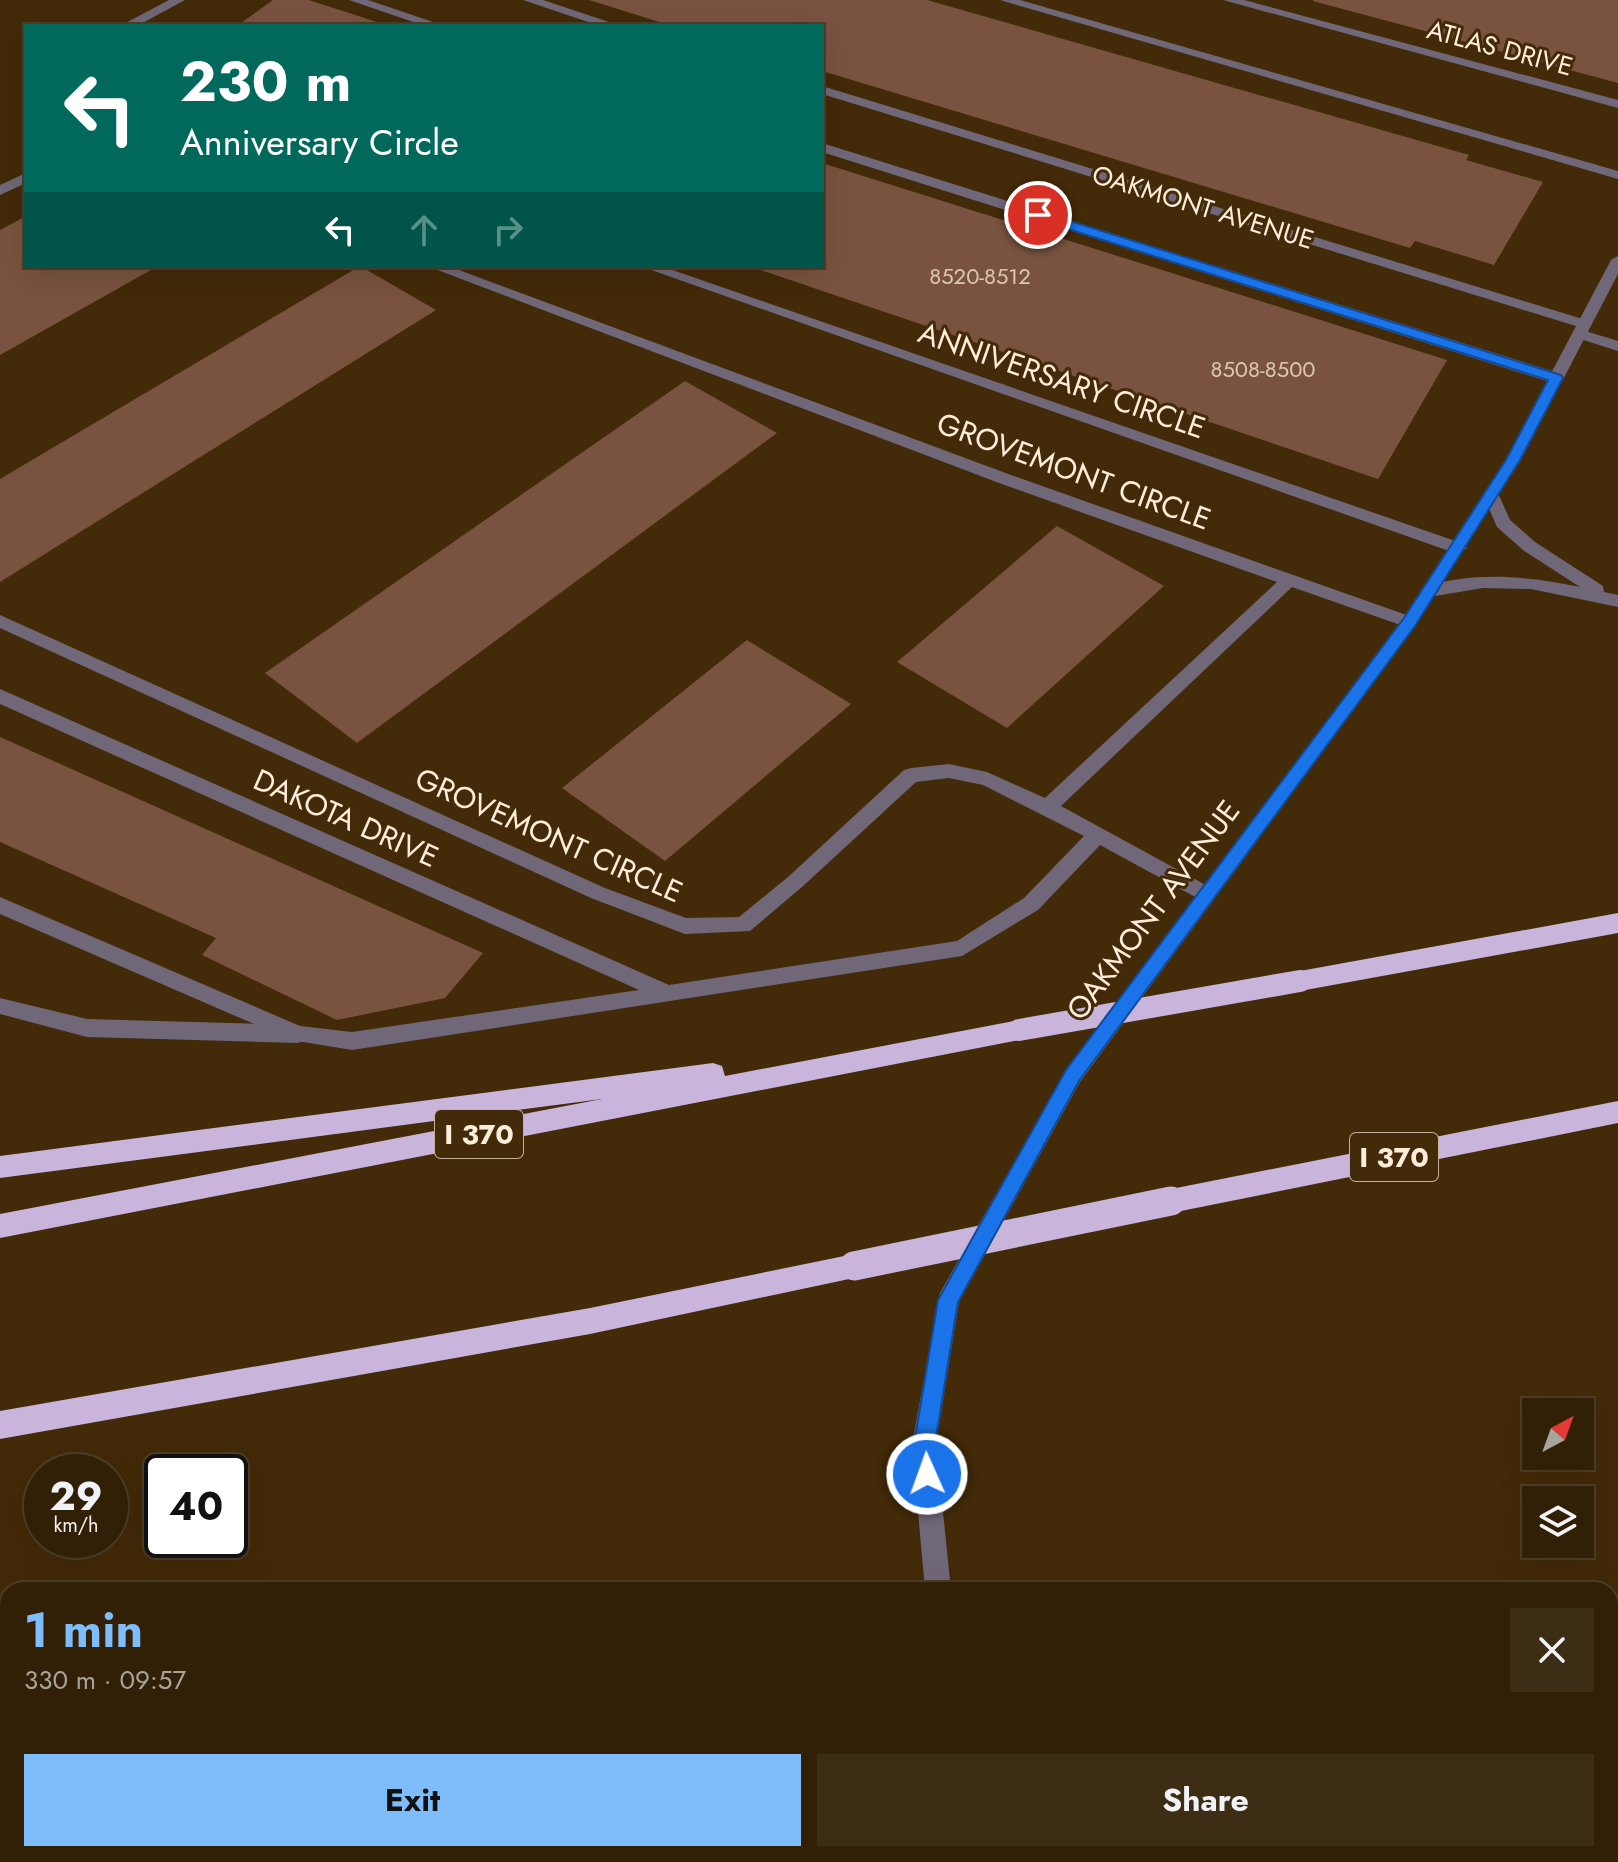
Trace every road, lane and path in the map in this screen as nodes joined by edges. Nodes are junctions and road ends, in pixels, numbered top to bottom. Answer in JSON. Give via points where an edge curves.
{"nodes":[{"id":1,"x":179,"y":0,"type":"edge"},
{"id":2,"x":355,"y":0,"type":"edge"},
{"id":3,"x":529,"y":0,"type":"edge"},
{"id":4,"x":1006,"y":0,"type":"edge"},
{"id":5,"x":1229,"y":0,"type":"edge"},
{"id":6,"x":131,"y":24,"type":"edge"},
{"id":7,"x":432,"y":24,"type":"edge"},
{"id":8,"x":607,"y":24,"type":"edge"},
{"id":9,"x":824,"y":91,"type":"edge"},
{"id":10,"x":1618,"y":104,"type":"edge"},
{"id":11,"x":824,"y":148,"type":"edge"},
{"id":12,"x":1618,"y":175,"type":"edge"},
{"id":13,"x":24,"y":178,"type":"edge"},
{"id":14,"x":0,"y":191,"type":"edge"},
{"id":15,"x":1618,"y":260,"type":"edge"},
{"id":16,"x":439,"y":268,"type":"edge"},
{"id":17,"x":653,"y":268,"type":"edge"},
{"id":18,"x":1582,"y":329,"type":"junction"},
{"id":19,"x":1618,"y":346,"type":"edge"},
{"id":20,"x":1556,"y":378,"type":"junction"},
{"id":21,"x":1491,"y":495,"type":"junction"},
{"id":22,"x":1458,"y":548,"type":"junction"},
{"id":23,"x":1289,"y":580,"type":"junction"},
{"id":24,"x":1429,"y":591,"type":"junction"},
{"id":25,"x":1614,"y":600,"type":"edge"},
{"id":26,"x":0,"y":621,"type":"edge"},
{"id":27,"x":1409,"y":622,"type":"junction"},
{"id":28,"x":0,"y":696,"type":"edge"},
{"id":29,"x":1047,"y":807,"type":"junction"},
{"id":30,"x":1096,"y":836,"type":"junction"},
{"id":31,"x":1206,"y":894,"type":"junction"},
{"id":32,"x":0,"y":905,"type":"edge"},
{"id":33,"x":1618,"y":923,"type":"edge"},
{"id":34,"x":668,"y":994,"type":"junction"},
{"id":35,"x":0,"y":1006,"type":"edge"},
{"id":36,"x":298,"y":1034,"type":"junction"},
{"id":37,"x":958,"y":1042,"type":"junction"},
{"id":38,"x":1618,"y":1112,"type":"edge"},
{"id":39,"x":0,"y":1167,"type":"edge"},
{"id":40,"x":0,"y":1226,"type":"edge"},
{"id":41,"x":0,"y":1425,"type":"edge"},
{"id":42,"x":937,"y":1582,"type":"edge"}],
"edges":[{"from":1,"to":6,"type":"street"},
{"from":2,"to":7,"type":"street"},
{"from":3,"to":8,"type":"street"},
{"from":4,"to":12,"type":"street"},
{"from":5,"to":10,"type":"street","name":"ATLAS DRIVE"},
{"from":9,"to":18,"type":"street","name":"OAKMONT AVENUE"},
{"from":11,"to":20,"type":"street"},
{"from":13,"to":14,"type":"street"},
{"from":15,"to":18,"type":"street","name":"OAKMONT AVENUE"},
{"from":16,"to":23,"type":"street","name":"GROVEMONT CIRCLE"},
{"from":17,"to":22,"type":"street","name":"ANNIVERSARY CIRCLE"},
{"from":18,"to":19,"type":"street"},
{"from":18,"to":20,"type":"street","name":"OAKMONT AVENUE"},
{"from":20,"to":21,"type":"street","name":"OAKMONT AVENUE"},
{"from":21,"to":22,"type":"street","name":"OAKMONT AVENUE"},
{"from":21,"to":25,"type":"street","via":[[1503,523],[1529,546]]},
{"from":22,"to":24,"type":"street","name":"OAKMONT AVENUE"},
{"from":23,"to":27,"type":"street","name":"GROVEMONT CIRCLE"},
{"from":23,"to":29,"type":"street"},
{"from":24,"to":25,"type":"street","via":[[1483,582],[1531,583]]},
{"from":24,"to":27,"type":"street","name":"OAKMONT AVENUE"},
{"from":26,"to":29,"type":"street","name":"GROVEMONT CIRCLE","via":[[598,893],[685,926],[743,925],[911,775],[949,771],[987,779]]},
{"from":27,"to":31,"type":"street","name":"OAKMONT AVENUE"},
{"from":28,"to":34,"type":"street","name":"DAKOTA DRIVE"},
{"from":29,"to":30,"type":"street","name":"GROVEMONT CIRCLE"},
{"from":30,"to":31,"type":"street","name":"GROVEMONT CIRCLE"},
{"from":30,"to":34,"type":"street","via":[[1031,904],[962,948]]},
{"from":31,"to":42,"type":"street","name":"OAKMONT AVENUE","via":[[1073,1076],[948,1300],[924,1444]]},
{"from":32,"to":36,"type":"street"},
{"from":33,"to":37,"type":"highway","number":"I 370","bridge":true},
{"from":34,"to":36,"type":"street","via":[[352,1041]]},
{"from":35,"to":36,"type":"street","via":[[87,1028]]},
{"from":37,"to":39,"type":"highway"},
{"from":37,"to":40,"type":"highway","number":"I 370"},
{"from":38,"to":41,"type":"highway","number":"I 370","bridge":true,"via":[[590,1321]]}]}
